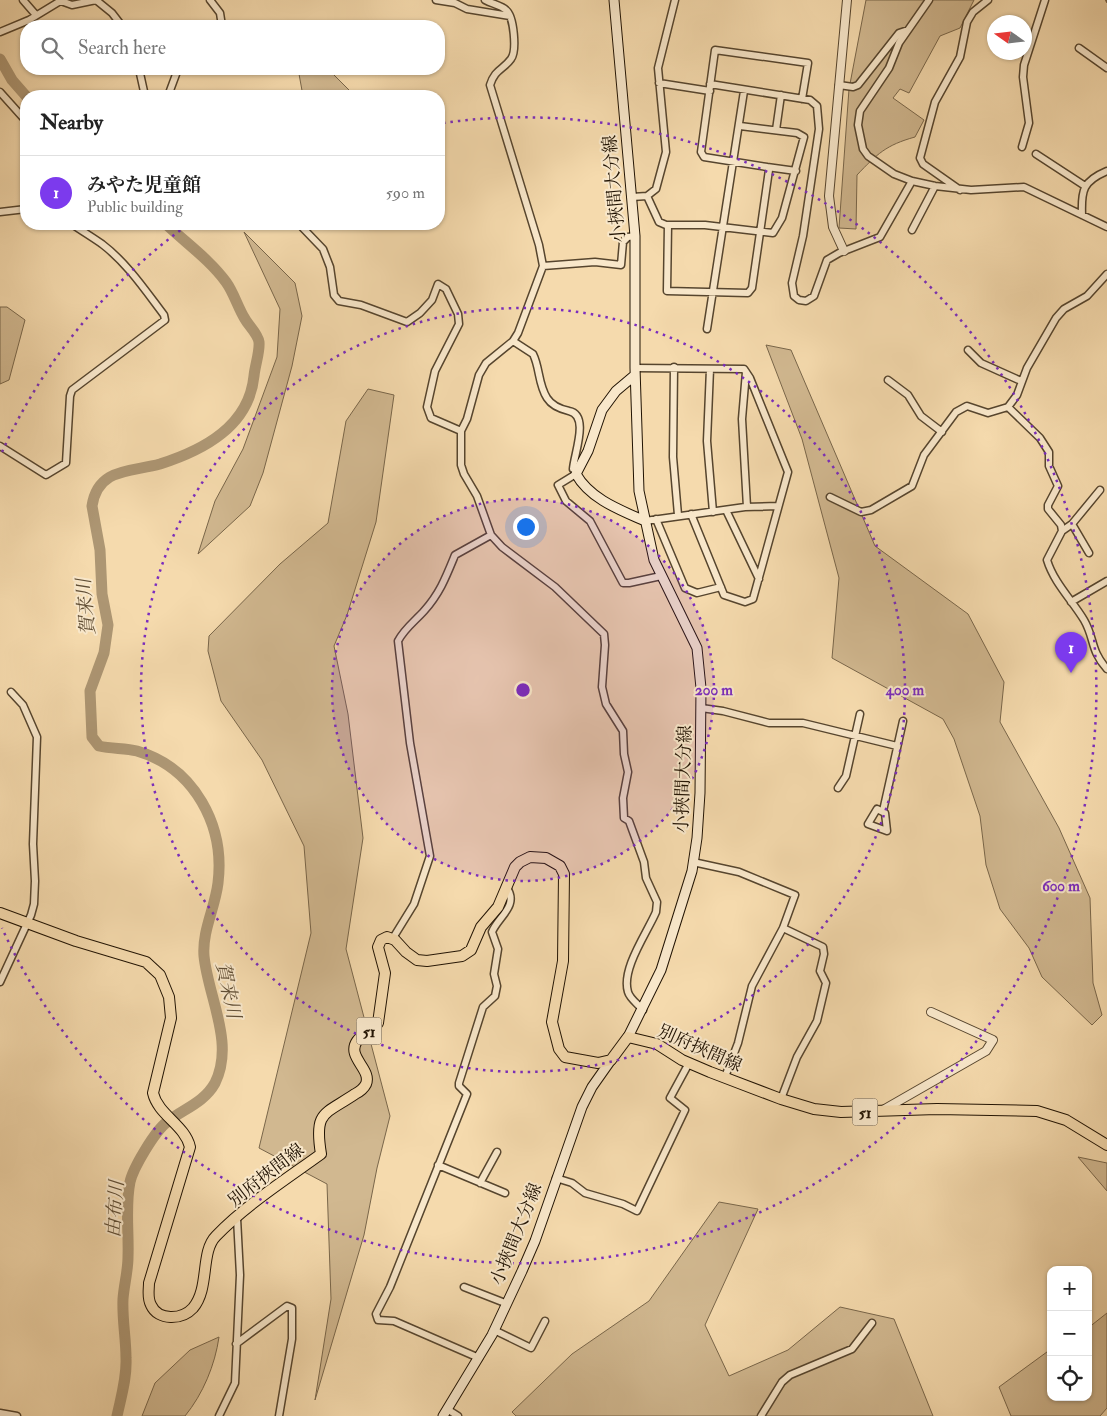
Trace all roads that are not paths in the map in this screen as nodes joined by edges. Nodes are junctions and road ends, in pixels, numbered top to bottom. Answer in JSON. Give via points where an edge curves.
{"nodes":[{"id":1,"x":23,"y":0,"type":"edge"},
{"id":2,"x":210,"y":0,"type":"edge"},
{"id":3,"x":436,"y":0,"type":"edge"},
{"id":4,"x":486,"y":0,"type":"edge"},
{"id":5,"x":614,"y":0,"type":"edge"},
{"id":6,"x":675,"y":0,"type":"edge"},
{"id":7,"x":847,"y":0,"type":"edge"},
{"id":8,"x":929,"y":0,"type":"edge"},
{"id":9,"x":988,"y":0,"type":"edge"},
{"id":10,"x":1045,"y":0,"type":"edge"},
{"id":11,"x":61,"y":1,"type":"edge"},
{"id":12,"x":36,"y":16,"type":"junction"},
{"id":13,"x":510,"y":16,"type":"junction"},
{"id":14,"x":27,"y":20,"type":"edge"},
{"id":15,"x":117,"y":20,"type":"edge"},
{"id":16,"x":221,"y":20,"type":"edge"},
{"id":17,"x":20,"y":23,"type":"edge"},
{"id":18,"x":908,"y":30,"type":"junction"},
{"id":19,"x":0,"y":32,"type":"edge"},
{"id":20,"x":1079,"y":48,"type":"dead end"},
{"id":21,"x":1107,"y":68,"type":"edge"},
{"id":22,"x":141,"y":75,"type":"edge"},
{"id":23,"x":176,"y":75,"type":"edge"},
{"id":24,"x":659,"y":83,"type":"junction"},
{"id":25,"x":839,"y":85,"type":"junction"},
{"id":26,"x":710,"y":88,"type":"junction"},
{"id":27,"x":144,"y":90,"type":"edge"},
{"id":28,"x":170,"y":90,"type":"edge"},
{"id":29,"x":744,"y":91,"type":"junction"},
{"id":30,"x":0,"y":92,"type":"edge"},
{"id":31,"x":781,"y":96,"type":"junction"},
{"id":32,"x":802,"y":99,"type":"junction"},
{"id":33,"x":20,"y":115,"type":"edge"},
{"id":34,"x":740,"y":126,"type":"junction"},
{"id":35,"x":776,"y":130,"type":"junction"},
{"id":36,"x":1022,"y":147,"type":"dead end"},
{"id":37,"x":1036,"y":154,"type":"dead end"},
{"id":38,"x":734,"y":162,"type":"junction"},
{"id":39,"x":767,"y":167,"type":"junction"},
{"id":40,"x":796,"y":170,"type":"junction"},
{"id":41,"x":1107,"y":171,"type":"edge"},
{"id":42,"x":912,"y":181,"type":"junction"},
{"id":43,"x":935,"y":186,"type":"junction"},
{"id":44,"x":1085,"y":186,"type":"junction"},
{"id":45,"x":960,"y":190,"type":"junction"},
{"id":46,"x":647,"y":196,"type":"junction"},
{"id":47,"x":632,"y":197,"type":"junction"},
{"id":48,"x":20,"y":210,"type":"edge"},
{"id":49,"x":0,"y":212,"type":"edge"},
{"id":50,"x":1082,"y":215,"type":"junction"},
{"id":51,"x":668,"y":225,"type":"junction"},
{"id":52,"x":1107,"y":227,"type":"edge"},
{"id":53,"x":723,"y":228,"type":"junction"},
{"id":54,"x":81,"y":230,"type":"edge"},
{"id":55,"x":305,"y":230,"type":"edge"},
{"id":56,"x":912,"y":230,"type":"dead end"},
{"id":57,"x":760,"y":233,"type":"junction"},
{"id":58,"x":635,"y":236,"type":"junction"},
{"id":59,"x":844,"y":251,"type":"junction"},
{"id":60,"x":543,"y":266,"type":"junction"},
{"id":61,"x":1107,"y":274,"type":"edge"},
{"id":62,"x":713,"y":292,"type":"junction"},
{"id":63,"x":707,"y":329,"type":"dead end"},
{"id":64,"x":513,"y":341,"type":"junction"},
{"id":65,"x":968,"y":350,"type":"dead end"},
{"id":66,"x":674,"y":368,"type":"junction"},
{"id":67,"x":710,"y":369,"type":"junction"},
{"id":68,"x":635,"y":372,"type":"junction"},
{"id":69,"x":746,"y":372,"type":"junction"},
{"id":70,"x":888,"y":380,"type":"dead end"},
{"id":71,"x":1021,"y":381,"type":"junction"},
{"id":72,"x":1008,"y":407,"type":"junction"},
{"id":73,"x":461,"y":431,"type":"junction"},
{"id":74,"x":942,"y":432,"type":"junction"},
{"id":75,"x":0,"y":446,"type":"edge"},
{"id":76,"x":576,"y":472,"type":"junction"},
{"id":77,"x":1100,"y":490,"type":"dead end"},
{"id":78,"x":830,"y":497,"type":"dead end"},
{"id":79,"x":778,"y":506,"type":"junction"},
{"id":80,"x":747,"y":507,"type":"junction"},
{"id":81,"x":726,"y":510,"type":"junction"},
{"id":82,"x":713,"y":512,"type":"junction"},
{"id":83,"x":691,"y":514,"type":"junction"},
{"id":84,"x":678,"y":515,"type":"junction"},
{"id":85,"x":656,"y":519,"type":"junction"},
{"id":86,"x":645,"y":521,"type":"junction"},
{"id":87,"x":1072,"y":524,"type":"junction"},
{"id":88,"x":1062,"y":531,"type":"junction"},
{"id":89,"x":491,"y":535,"type":"junction"},
{"id":90,"x":1089,"y":553,"type":"dead end"},
{"id":91,"x":661,"y":576,"type":"junction"},
{"id":92,"x":759,"y":579,"type":"junction"},
{"id":93,"x":1107,"y":581,"type":"edge"},
{"id":94,"x":721,"y":587,"type":"junction"},
{"id":95,"x":1071,"y":602,"type":"junction"},
{"id":96,"x":1106,"y":667,"type":"edge"},
{"id":97,"x":11,"y":692,"type":"dead end"},
{"id":98,"x":701,"y":708,"type":"junction"},
{"id":99,"x":860,"y":714,"type":"dead end"},
{"id":100,"x":903,"y":722,"type":"dead end"},
{"id":101,"x":854,"y":735,"type":"junction"},
{"id":102,"x":897,"y":746,"type":"junction"},
{"id":103,"x":838,"y":788,"type":"dead end"},
{"id":104,"x":883,"y":811,"type":"dead end"},
{"id":105,"x":693,"y":862,"type":"junction"},
{"id":106,"x":507,"y":888,"type":"junction"},
{"id":107,"x":0,"y":913,"type":"edge"},
{"id":108,"x":28,"y":923,"type":"junction"},
{"id":109,"x":783,"y":928,"type":"junction"},
{"id":110,"x":393,"y":938,"type":"junction"},
{"id":111,"x":0,"y":982,"type":"edge"},
{"id":112,"x":643,"y":1010,"type":"junction"},
{"id":113,"x":931,"y":1012,"type":"dead end"},
{"id":114,"x":628,"y":1037,"type":"junction"},
{"id":115,"x":611,"y":1060,"type":"junction"},
{"id":116,"x":689,"y":1063,"type":"junction"},
{"id":117,"x":725,"y":1077,"type":"junction"},
{"id":118,"x":782,"y":1099,"type":"junction"},
{"id":119,"x":881,"y":1111,"type":"junction"},
{"id":120,"x":1107,"y":1145,"type":"edge"},
{"id":121,"x":497,"y":1152,"type":"dead end"},
{"id":122,"x":438,"y":1165,"type":"junction"},
{"id":123,"x":556,"y":1178,"type":"junction"},
{"id":124,"x":480,"y":1183,"type":"junction"},
{"id":125,"x":505,"y":1193,"type":"dead end"},
{"id":126,"x":238,"y":1218,"type":"junction"},
{"id":127,"x":464,"y":1287,"type":"dead end"},
{"id":128,"x":505,"y":1303,"type":"junction"},
{"id":129,"x":546,"y":1321,"type":"dead end"},
{"id":130,"x":872,"y":1323,"type":"dead end"},
{"id":131,"x":494,"y":1330,"type":"junction"},
{"id":132,"x":236,"y":1344,"type":"junction"},
{"id":133,"x":479,"y":1358,"type":"junction"},
{"id":134,"x":0,"y":1413,"type":"edge"},
{"id":135,"x":445,"y":1413,"type":"edge"},
{"id":136,"x":17,"y":1416,"type":"edge"},
{"id":137,"x":220,"y":1416,"type":"edge"},
{"id":138,"x":279,"y":1416,"type":"edge"},
{"id":139,"x":458,"y":1416,"type":"edge"},
{"id":140,"x":761,"y":1416,"type":"edge"}],
"edges":[{"from":1,"to":12,"type":"street"},
{"from":2,"to":16,"type":"street"},
{"from":3,"to":13,"type":"street"},
{"from":4,"to":13,"type":"street","via":[[505,8]]},
{"from":5,"to":47,"type":"main road","name":"小挾間大分線"},
{"from":6,"to":24,"type":"street","via":[[658,68]]},
{"from":7,"to":25,"type":"street"},
{"from":8,"to":18,"type":"street"},
{"from":9,"to":45,"type":"street","via":[[973,12],[967,22],[960,57],[935,102],[920,158],[923,164]]},
{"from":10,"to":36,"type":"street","via":[[1023,69],[1029,123]]},
{"from":11,"to":12,"type":"street"},
{"from":11,"to":15,"type":"street","via":[[72,5],[96,0]]},
{"from":12,"to":14,"type":"street"},
{"from":13,"to":60,"type":"street","via":[[512,58],[493,75],[490,85]]},
{"from":17,"to":19,"type":"street"},
{"from":18,"to":25,"type":"street","via":[[899,33],[858,85]]},
{"from":18,"to":42,"type":"street","via":[[886,74],[864,106],[858,125],[863,150],[868,156],[883,169]]},
{"from":20,"to":21,"type":"street"},
{"from":22,"to":27,"type":"street"},
{"from":23,"to":28,"type":"street"},
{"from":24,"to":26,"type":"street"},
{"from":24,"to":46,"type":"street","via":[[666,152],[656,189]]},
{"from":25,"to":59,"type":"street","via":[[829,196],[831,219]]},
{"from":26,"to":29,"type":"street"},
{"from":26,"to":32,"type":"street","via":[[717,49],[805,62],[808,66]]},
{"from":26,"to":38,"type":"street","via":[[701,152],[704,157]]},
{"from":29,"to":31,"type":"street"},
{"from":29,"to":34,"type":"street"},
{"from":30,"to":33,"type":"street"},
{"from":31,"to":32,"type":"street"},
{"from":31,"to":35,"type":"street"},
{"from":32,"to":59,"type":"street","via":[[817,106],[818,129],[805,228],[792,283],[796,299],[806,301],[814,296],[825,263]]},
{"from":34,"to":35,"type":"street"},
{"from":34,"to":38,"type":"street"},
{"from":35,"to":40,"type":"street","via":[[804,137]]},
{"from":37,"to":44,"type":"street"},
{"from":38,"to":39,"type":"street"},
{"from":38,"to":53,"type":"street"},
{"from":39,"to":40,"type":"street"},
{"from":39,"to":57,"type":"street"},
{"from":40,"to":57,"type":"street","via":[[776,231]]},
{"from":41,"to":44,"type":"street","via":[[1092,178]]},
{"from":42,"to":43,"type":"street"},
{"from":42,"to":59,"type":"street","via":[[880,237]]},
{"from":43,"to":45,"type":"street"},
{"from":43,"to":56,"type":"street"},
{"from":44,"to":50,"type":"street"},
{"from":45,"to":50,"type":"street","via":[[1024,187]]},
{"from":46,"to":47,"type":"street"},
{"from":46,"to":51,"type":"street","via":[[659,222]]},
{"from":47,"to":58,"type":"main road","name":"小挾間大分線"},
{"from":48,"to":49,"type":"street"},
{"from":50,"to":52,"type":"street"},
{"from":51,"to":53,"type":"street"},
{"from":51,"to":62,"type":"street","via":[[667,291]]},
{"from":53,"to":57,"type":"street"},
{"from":53,"to":62,"type":"street"},
{"from":54,"to":75,"type":"street","via":[[103,244],[133,274],[165,320],[72,390],[66,463],[46,475]]},
{"from":55,"to":73,"type":"street","via":[[323,249],[330,267],[334,294],[339,301],[361,305],[407,322],[432,300],[438,284],[446,289],[458,314],[459,324],[435,371],[427,407],[431,418]]},
{"from":57,"to":62,"type":"street","via":[[752,288],[748,293]]},
{"from":58,"to":60,"type":"street","via":[[628,236],[624,242],[622,265],[595,262]]},
{"from":58,"to":68,"type":"main road","name":"小挾間大分線"},
{"from":60,"to":64,"type":"street"},
{"from":61,"to":71,"type":"street","via":[[1083,299],[1058,314]]},
{"from":62,"to":63,"type":"street"},
{"from":64,"to":73,"type":"street","via":[[486,363],[479,375]]},
{"from":64,"to":76,"type":"street","via":[[533,354],[548,399],[555,406],[576,412],[580,417],[573,469]]},
{"from":65,"to":71,"type":"street","via":[[981,363]]},
{"from":66,"to":67,"type":"street"},
{"from":66,"to":68,"type":"street"},
{"from":66,"to":84,"type":"street","via":[[673,457]]},
{"from":67,"to":69,"type":"street"},
{"from":67,"to":82,"type":"street","via":[[707,441]]},
{"from":68,"to":76,"type":"main road","via":[[602,410],[588,451]]},
{"from":68,"to":86,"type":"main road","name":"小挾間大分線","via":[[638,474]]},
{"from":69,"to":79,"type":"street","via":[[788,472]]},
{"from":69,"to":80,"type":"street","via":[[742,419]]},
{"from":70,"to":74,"type":"street","via":[[908,395],[921,416]]},
{"from":71,"to":72,"type":"street","via":[[1018,395]]},
{"from":72,"to":74,"type":"street","via":[[988,413],[968,406],[956,412]]},
{"from":72,"to":88,"type":"street","via":[[1050,452],[1049,466],[1058,486],[1048,509]]},
{"from":73,"to":89,"type":"street","via":[[461,465],[478,496]]},
{"from":74,"to":78,"type":"street","via":[[924,454],[912,486],[901,493],[861,512]]},
{"from":76,"to":86,"type":"main road","via":[[581,484],[593,494]]},
{"from":76,"to":91,"type":"street","via":[[558,485],[566,501],[590,521],[623,582]]},
{"from":77,"to":87,"type":"street"},
{"from":79,"to":80,"type":"street"},
{"from":79,"to":92,"type":"street"},
{"from":80,"to":81,"type":"street"},
{"from":81,"to":82,"type":"street"},
{"from":81,"to":92,"type":"street"},
{"from":82,"to":83,"type":"street"},
{"from":83,"to":84,"type":"street"},
{"from":83,"to":94,"type":"street"},
{"from":84,"to":85,"type":"street"},
{"from":85,"to":86,"type":"street"},
{"from":85,"to":94,"type":"street","via":[[685,588],[698,593]]},
{"from":86,"to":91,"type":"main road","name":"小挾間大分線"},
{"from":87,"to":88,"type":"street"},
{"from":87,"to":90,"type":"street"},
{"from":88,"to":95,"type":"street","via":[[1048,560]]},
{"from":89,"to":110,"type":"street","via":[[455,555],[447,580],[398,641],[410,744],[430,856],[414,904]]},
{"from":89,"to":112,"type":"street","via":[[502,548],[555,587],[604,634],[602,688],[606,704],[624,731],[628,772],[623,798],[624,818],[629,821],[644,862],[646,878],[657,902],[656,912],[628,970],[627,982],[632,998]]},
{"from":91,"to":98,"type":"main road","name":"小挾間大分線","via":[[697,648]]},
{"from":92,"to":94,"type":"street","via":[[753,599],[745,602],[724,595]]},
{"from":93,"to":95,"type":"street"},
{"from":95,"to":96,"type":"street","via":[[1084,620],[1095,654]]},
{"from":97,"to":108,"type":"street","via":[[23,705],[37,737],[33,844],[35,888]]},
{"from":98,"to":101,"type":"street","via":[[769,723],[794,722]]},
{"from":98,"to":105,"type":"main road","name":"小挾間大分線","via":[[700,793]]},
{"from":99,"to":101,"type":"street"},
{"from":100,"to":102,"type":"street"},
{"from":101,"to":102,"type":"street"},
{"from":101,"to":103,"type":"street","via":[[846,776]]},
{"from":102,"to":104,"type":"street"},
{"from":105,"to":109,"type":"street","via":[[739,872],[795,895]]},
{"from":105,"to":112,"type":"main road","name":"小挾間大分線","via":[[661,970]]},
{"from":106,"to":110,"type":"main road","via":[[498,907],[481,927],[473,947],[462,956],[417,960]]},
{"from":106,"to":115,"type":"main road","via":[[516,865],[525,858],[546,858],[562,869],[564,957],[553,1029],[565,1057],[598,1063]]},
{"from":106,"to":122,"type":"street","via":[[511,899],[508,910],[492,932],[498,949],[495,996],[483,1008],[459,1083],[467,1094]]},
{"from":107,"to":108,"type":"main road","name":"別府挾間線","number":"51"},
{"from":108,"to":111,"type":"street"},
{"from":108,"to":126,"type":"main road","name":"別府挾間線","number":"51","via":[[146,962],[160,975],[169,997],[171,1018],[167,1041],[153,1088],[156,1103],[188,1138],[190,1152],[149,1283],[151,1306],[160,1315],[176,1318],[192,1309],[205,1282],[213,1239]]},
{"from":109,"to":117,"type":"street","via":[[752,986],[738,1043]]},
{"from":109,"to":118,"type":"street","via":[[823,947],[820,971],[826,983],[817,1021],[797,1057]]},
{"from":110,"to":126,"type":"main road","name":"別府挾間線","number":"51","via":[[384,938],[378,947],[385,973],[378,1023],[355,1046],[354,1052],[367,1077],[366,1083],[323,1116],[318,1134],[321,1154]]},
{"from":112,"to":114,"type":"main road","name":"小挾間大分線"},
{"from":113,"to":119,"type":"street","via":[[993,1040],[986,1051]]},
{"from":114,"to":115,"type":"main road"},
{"from":114,"to":116,"type":"main road","name":"別府挾間線","number":"51","via":[[661,1046]]},
{"from":115,"to":123,"type":"main road","name":"小挾間大分線","via":[[592,1087]]},
{"from":116,"to":117,"type":"main road","name":"別府挾間線","number":"51"},
{"from":116,"to":123,"type":"street","via":[[670,1098],[685,1110],[637,1212],[623,1204],[585,1193],[572,1183]]},
{"from":117,"to":118,"type":"main road","name":"別府挾間線","number":"51"},
{"from":118,"to":119,"type":"main road","name":"別府挾間線","number":"51","via":[[832,1112]]},
{"from":119,"to":120,"type":"main road","name":"別府挾間線","number":"51","via":[[1045,1112],[1077,1125]]},
{"from":121,"to":124,"type":"street"},
{"from":122,"to":124,"type":"street"},
{"from":122,"to":133,"type":"street","via":[[390,1287],[376,1314],[378,1320],[394,1321]]},
{"from":123,"to":128,"type":"main road","name":"小挾間大分線","via":[[535,1241]]},
{"from":124,"to":125,"type":"street"},
{"from":126,"to":132,"type":"street","via":[[240,1275]]},
{"from":127,"to":128,"type":"street"},
{"from":128,"to":131,"type":"main road","name":"小挾間大分線"},
{"from":129,"to":131,"type":"street","via":[[531,1348]]},
{"from":130,"to":140,"type":"street","via":[[852,1349],[790,1375]]},
{"from":131,"to":133,"type":"main road","name":"小挾間大分線"},
{"from":132,"to":137,"type":"street","via":[[235,1383]]},
{"from":132,"to":138,"type":"street","via":[[287,1306],[292,1308],[292,1339]]},
{"from":133,"to":135,"type":"main road","name":"小挾間大分線"},
{"from":134,"to":136,"type":"street"},
{"from":135,"to":139,"type":"street"}]}
